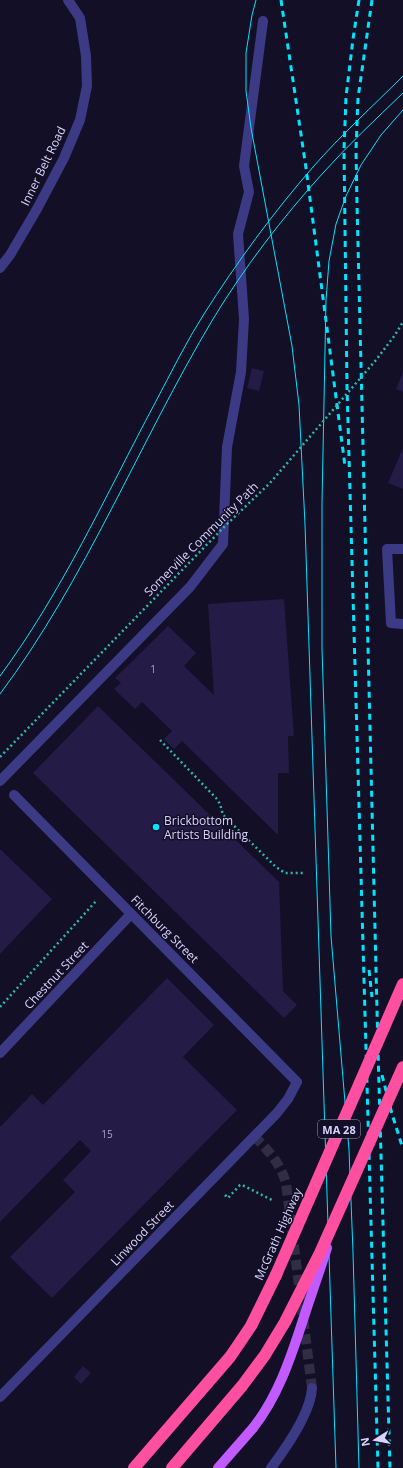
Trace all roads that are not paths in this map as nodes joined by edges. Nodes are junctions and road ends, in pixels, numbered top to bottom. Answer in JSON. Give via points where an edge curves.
{"nodes":[{"id":1,"x":68,"y":0,"type":"edge"},
{"id":2,"x":263,"y":21,"type":"dead end"},
{"id":3,"x":0,"y":268,"type":"edge"},
{"id":4,"x":403,"y":549,"type":"edge"},
{"id":5,"x":403,"y":624,"type":"edge"},
{"id":6,"x":0,"y":781,"type":"edge"},
{"id":7,"x":14,"y":795,"type":"dead end"},
{"id":8,"x":131,"y":914,"type":"junction"},
{"id":9,"x":403,"y":984,"type":"edge"},
{"id":10,"x":0,"y":1053,"type":"edge"},
{"id":11,"x":403,"y":1067,"type":"edge"},
{"id":12,"x":297,"y":1082,"type":"joint"},
{"id":13,"x":341,"y":1208,"type":"junction"},
{"id":14,"x":312,"y":1388,"type":"tunnel mouth"},
{"id":15,"x":0,"y":1397,"type":"edge"},
{"id":16,"x":134,"y":1468,"type":"edge"},
{"id":17,"x":172,"y":1468,"type":"edge"},
{"id":18,"x":218,"y":1468,"type":"edge"},
{"id":19,"x":271,"y":1468,"type":"edge"}],
"edges":[{"from":1,"to":3,"type":"street","name":"Inner Belt Road","via":[[80,18],[86,56],[87,86],[80,120],[41,203]]},
{"from":2,"to":6,"type":"street","via":[[244,166],[249,192],[238,234],[244,319],[241,372],[227,447],[223,544],[190,587]]},
{"from":4,"to":5,"type":"street","via":[[387,548],[391,623]]},
{"from":7,"to":8,"type":"street","name":"Fitchburg Street"},
{"from":8,"to":10,"type":"street","name":"Chestnut Street"},
{"from":8,"to":12,"type":"street","name":"Fitchburg Street"},
{"from":9,"to":16,"type":"highway","name":"McGrath Highway","number":"MA 28","bridge":true,"via":[[251,1326],[230,1357]]},
{"from":11,"to":13,"type":"highway","number":"MA 28","bridge":true},
{"from":12,"to":15,"type":"street","name":"Linwood Street","via":[[277,1113]]},
{"from":13,"to":17,"type":"highway","number":"MA 28","bridge":true,"via":[[304,1287],[268,1350],[224,1408]]},
{"from":13,"to":18,"type":"main road","bridge":true,"via":[[296,1342],[270,1402],[253,1428]]},
{"from":14,"to":19,"type":"street","via":[[308,1407]]}]}
